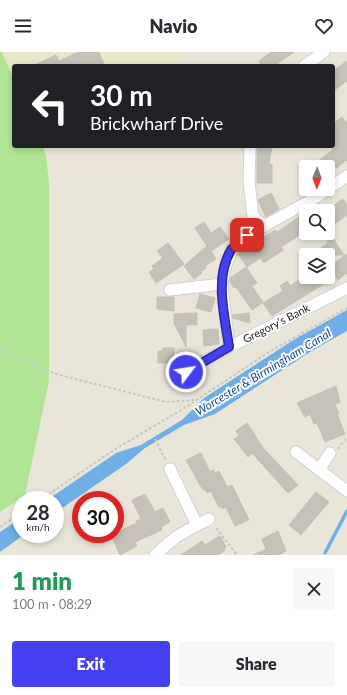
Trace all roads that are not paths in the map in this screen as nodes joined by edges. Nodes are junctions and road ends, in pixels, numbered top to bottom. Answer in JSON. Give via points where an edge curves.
{"nodes":[{"id":1,"x":324,"y":52,"type":"edge"},
{"id":2,"x":307,"y":64,"type":"edge"},
{"id":3,"x":250,"y":148,"type":"edge"},
{"id":4,"x":347,"y":176,"type":"edge"},
{"id":5,"x":265,"y":226,"type":"junction"},
{"id":6,"x":222,"y":284,"type":"junction"},
{"id":7,"x":347,"y":288,"type":"edge"},
{"id":8,"x":170,"y":290,"type":"dead end"},
{"id":9,"x":229,"y":347,"type":"junction"},
{"id":10,"x":186,"y":372,"type":"dead end"},
{"id":11,"x":296,"y":452,"type":"dead end"},
{"id":12,"x":330,"y":453,"type":"dead end"},
{"id":13,"x":169,"y":466,"type":"road end"},
{"id":14,"x":318,"y":470,"type":"junction"},
{"id":15,"x":347,"y":491,"type":"edge"},
{"id":16,"x":209,"y":519,"type":"road end"},
{"id":17,"x":197,"y":525,"type":"junction"},
{"id":18,"x":155,"y":555,"type":"edge"}],
"edges":[{"from":1,"to":2,"type":"street"},
{"from":3,"to":5,"type":"street","via":[[249,182],[253,217]]},
{"from":4,"to":5,"type":"street","via":[[315,198]]},
{"from":5,"to":6,"type":"street","via":[[247,235],[232,250]]},
{"from":6,"to":8,"type":"street"},
{"from":6,"to":9,"type":"street"},
{"from":7,"to":9,"type":"street","name":"Gregory's Bank"},
{"from":9,"to":10,"type":"street","name":"Gregory's Bank"},
{"from":11,"to":14,"type":"street"},
{"from":12,"to":14,"type":"street"},
{"from":13,"to":17,"type":"street"},
{"from":14,"to":15,"type":"street"},
{"from":16,"to":17,"type":"street"},
{"from":17,"to":18,"type":"street","via":[[176,537]]}]}
